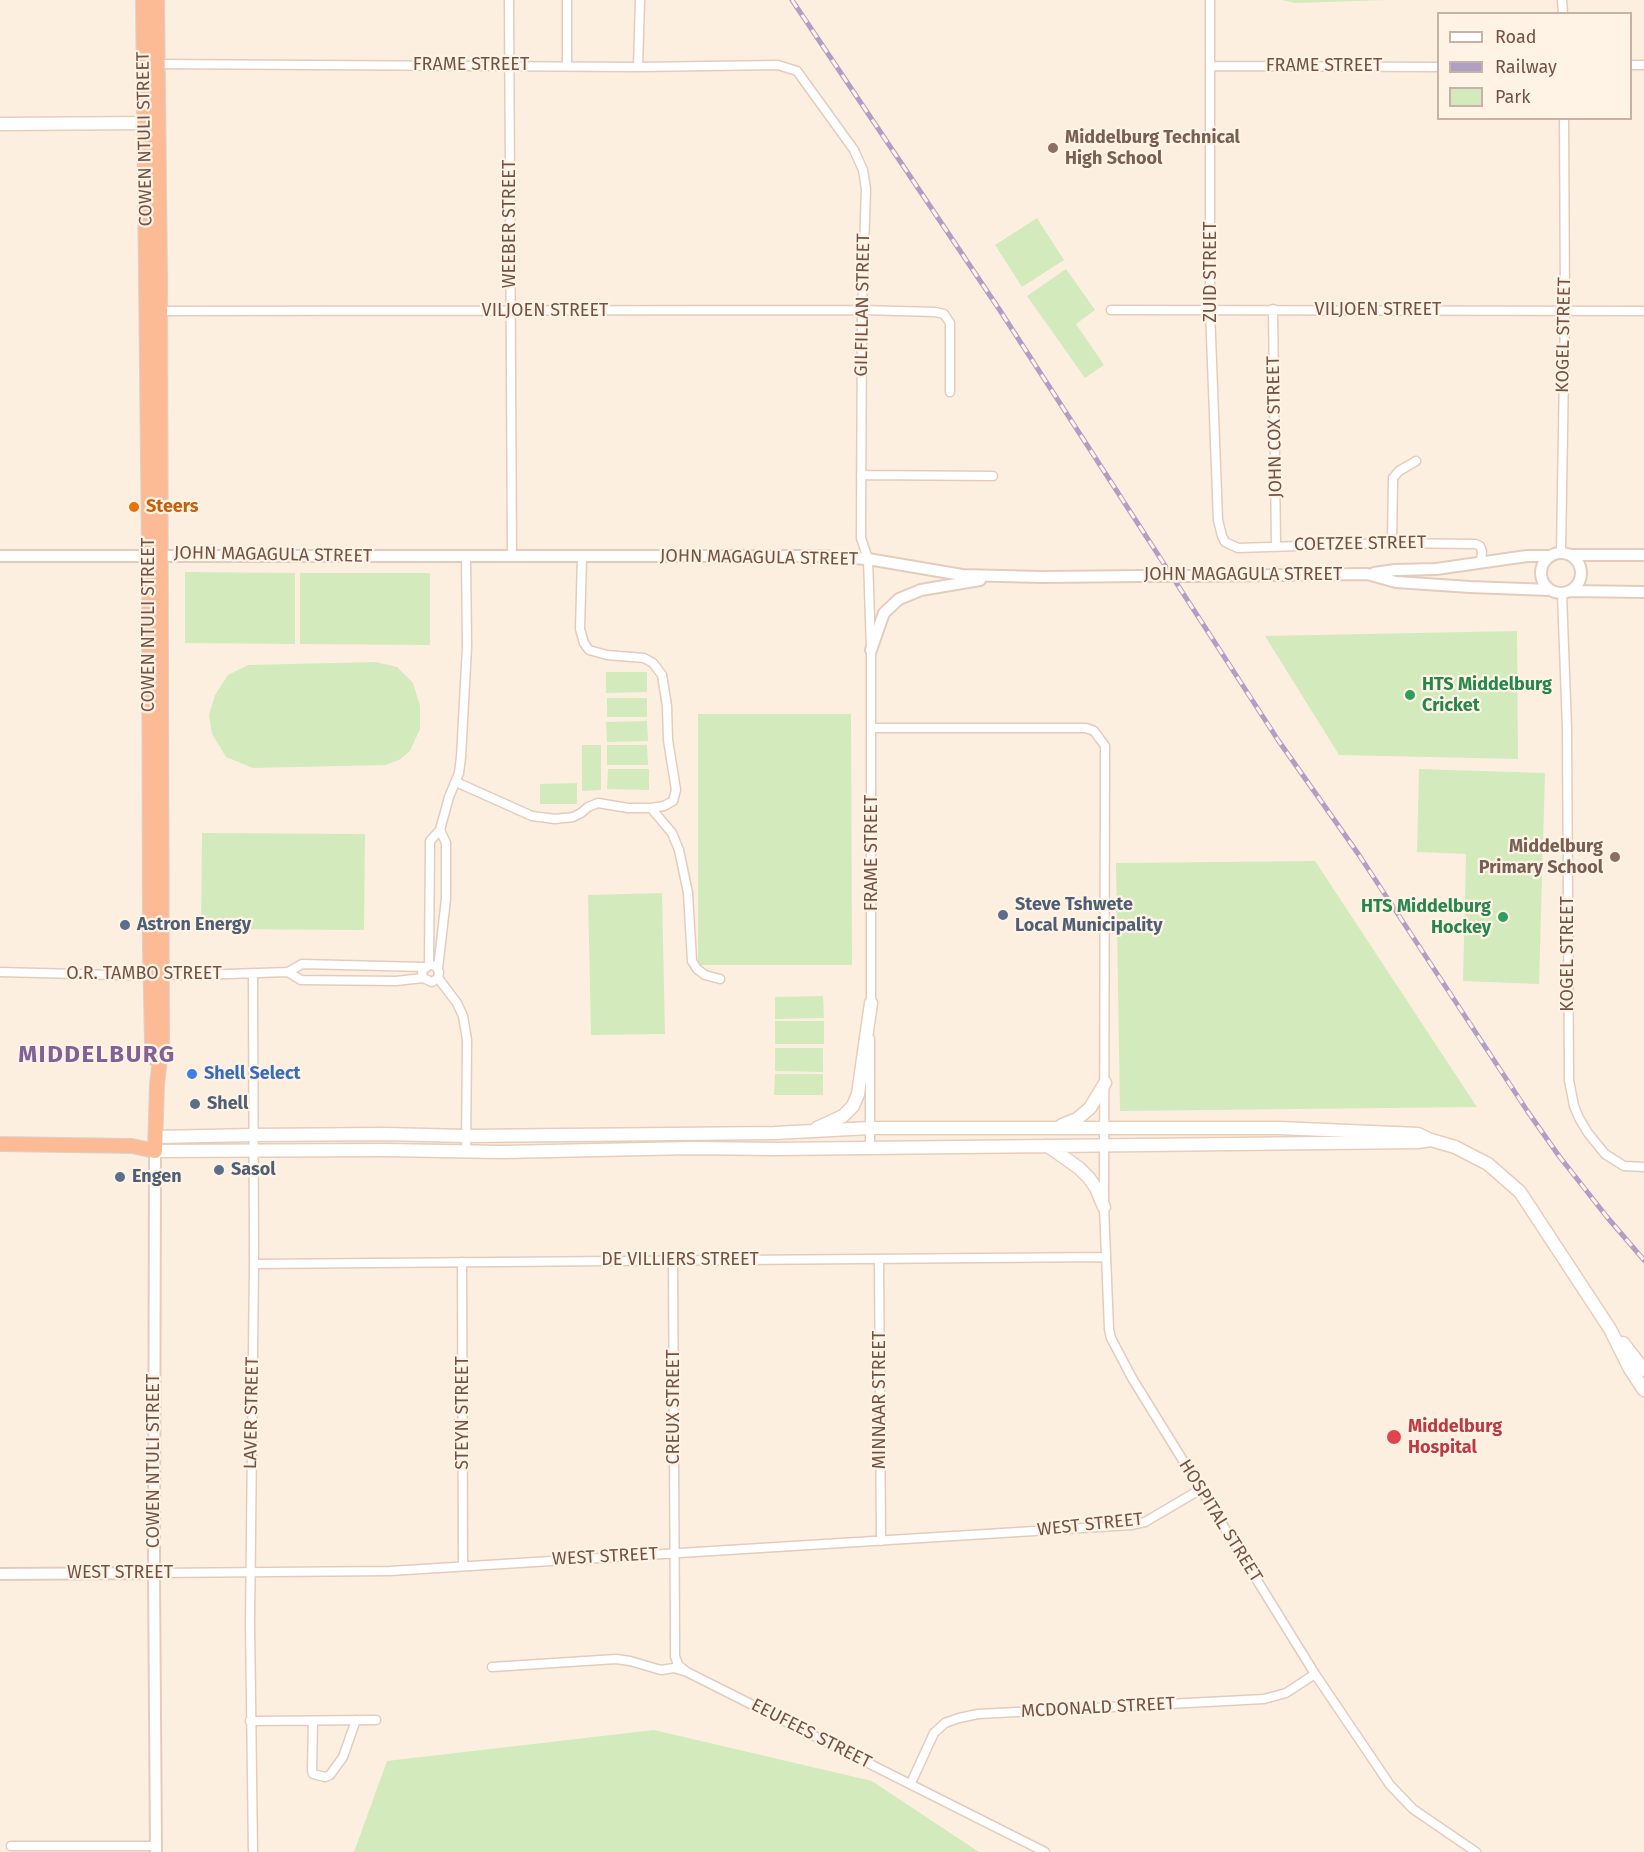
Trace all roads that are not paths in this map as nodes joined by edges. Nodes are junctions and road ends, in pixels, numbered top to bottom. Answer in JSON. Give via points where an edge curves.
{"nodes":[{"id":1,"x":143,"y":0,"type":"edge"},
{"id":2,"x":157,"y":0,"type":"edge"},
{"id":3,"x":509,"y":0,"type":"edge"},
{"id":4,"x":567,"y":0,"type":"edge"},
{"id":5,"x":640,"y":0,"type":"edge"},
{"id":6,"x":1210,"y":0,"type":"edge"},
{"id":7,"x":151,"y":64,"type":"junction"},
{"id":8,"x":509,"y":65,"type":"junction"},
{"id":9,"x":567,"y":66,"type":"junction"},
{"id":10,"x":1210,"y":66,"type":"junction"},
{"id":11,"x":638,"y":67,"type":"junction"},
{"id":12,"x":1437,"y":67,"type":"edge"},
{"id":13,"x":797,"y":71,"type":"joint"},
{"id":14,"x":1564,"y":120,"type":"edge"},
{"id":15,"x":152,"y":122,"type":"junction"},
{"id":16,"x":0,"y":124,"type":"edge"},
{"id":17,"x":1273,"y":309,"type":"junction"},
{"id":18,"x":862,"y":310,"type":"junction"},
{"id":19,"x":1111,"y":310,"type":"dead end"},
{"id":20,"x":1210,"y":310,"type":"junction"},
{"id":21,"x":1565,"y":310,"type":"junction"},
{"id":22,"x":153,"y":311,"type":"junction"},
{"id":23,"x":511,"y":311,"type":"junction"},
{"id":24,"x":1644,"y":311,"type":"edge"},
{"id":25,"x":950,"y":392,"type":"dead end"},
{"id":26,"x":1416,"y":461,"type":"dead end"},
{"id":27,"x":861,"y":475,"type":"junction"},
{"id":28,"x":993,"y":476,"type":"dead end"},
{"id":29,"x":1225,"y":542,"type":"joint"},
{"id":30,"x":1392,"y":543,"type":"junction"},
{"id":31,"x":1276,"y":545,"type":"junction"},
{"id":32,"x":155,"y":554,"type":"junction"},
{"id":33,"x":1567,"y":554,"type":"junction"},
{"id":34,"x":0,"y":555,"type":"edge"},
{"id":35,"x":1644,"y":555,"type":"edge"},
{"id":36,"x":512,"y":556,"type":"junction"},
{"id":37,"x":1550,"y":556,"type":"junction"},
{"id":38,"x":466,"y":557,"type":"junction"},
{"id":39,"x":582,"y":557,"type":"junction"},
{"id":40,"x":868,"y":559,"type":"junction"},
{"id":41,"x":1482,"y":562,"type":"junction"},
{"id":42,"x":1367,"y":574,"type":"junction"},
{"id":43,"x":1001,"y":577,"type":"junction"},
{"id":44,"x":1560,"y":591,"type":"junction"},
{"id":45,"x":1644,"y":591,"type":"edge"},
{"id":46,"x":871,"y":650,"type":"junction"},
{"id":47,"x":871,"y":728,"type":"junction"},
{"id":48,"x":456,"y":782,"type":"junction"},
{"id":49,"x":651,"y":808,"type":"junction"},
{"id":50,"x":440,"y":830,"type":"junction"},
{"id":51,"x":367,"y":965,"type":"junction"},
{"id":52,"x":427,"y":966,"type":"junction"},
{"id":53,"x":438,"y":968,"type":"junction"},
{"id":54,"x":0,"y":972,"type":"edge"},
{"id":55,"x":288,"y":972,"type":"junction"},
{"id":56,"x":253,"y":974,"type":"junction"},
{"id":57,"x":156,"y":975,"type":"junction"},
{"id":58,"x":423,"y":978,"type":"junction"},
{"id":59,"x":438,"y":978,"type":"junction"},
{"id":60,"x":720,"y":979,"type":"dead end"},
{"id":61,"x":367,"y":980,"type":"junction"},
{"id":62,"x":871,"y":1003,"type":"junction"},
{"id":63,"x":1105,"y":1083,"type":"junction"},
{"id":64,"x":870,"y":1128,"type":"junction"},
{"id":65,"x":1052,"y":1128,"type":"junction"},
{"id":66,"x":1105,"y":1128,"type":"junction"},
{"id":67,"x":811,"y":1131,"type":"junction"},
{"id":68,"x":775,"y":1133,"type":"junction"},
{"id":69,"x":630,"y":1134,"type":"junction"},
{"id":70,"x":254,"y":1135,"type":"junction"},
{"id":71,"x":466,"y":1136,"type":"junction"},
{"id":72,"x":1431,"y":1140,"type":"junction"},
{"id":73,"x":0,"y":1144,"type":"edge"},
{"id":74,"x":155,"y":1144,"type":"junction"},
{"id":75,"x":1106,"y":1145,"type":"junction"},
{"id":76,"x":1047,"y":1146,"type":"junction"},
{"id":77,"x":870,"y":1147,"type":"junction"},
{"id":78,"x":630,"y":1149,"type":"junction"},
{"id":79,"x":776,"y":1149,"type":"junction"},
{"id":80,"x":254,"y":1150,"type":"junction"},
{"id":81,"x":465,"y":1151,"type":"junction"},
{"id":82,"x":1644,"y":1167,"type":"edge"},
{"id":83,"x":1104,"y":1207,"type":"junction"},
{"id":84,"x":1106,"y":1257,"type":"junction"},
{"id":85,"x":879,"y":1259,"type":"junction"},
{"id":86,"x":673,"y":1260,"type":"junction"},
{"id":87,"x":462,"y":1262,"type":"junction"},
{"id":88,"x":254,"y":1264,"type":"junction"},
{"id":89,"x":1610,"y":1329,"type":"junction"},
{"id":90,"x":1644,"y":1370,"type":"edge"},
{"id":91,"x":1644,"y":1390,"type":"edge"},
{"id":92,"x":1201,"y":1489,"type":"junction"},
{"id":93,"x":880,"y":1541,"type":"junction"},
{"id":94,"x":675,"y":1553,"type":"junction"},
{"id":95,"x":463,"y":1565,"type":"junction"},
{"id":96,"x":154,"y":1573,"type":"junction"},
{"id":97,"x":250,"y":1573,"type":"junction"},
{"id":98,"x":0,"y":1575,"type":"edge"},
{"id":99,"x":492,"y":1667,"type":"dead end"},
{"id":100,"x":687,"y":1672,"type":"junction"},
{"id":101,"x":1315,"y":1674,"type":"junction"},
{"id":102,"x":356,"y":1720,"type":"junction"},
{"id":103,"x":376,"y":1720,"type":"dead end"},
{"id":104,"x":250,"y":1721,"type":"junction"},
{"id":105,"x":313,"y":1721,"type":"junction"},
{"id":106,"x":911,"y":1783,"type":"junction"},
{"id":107,"x":11,"y":1846,"type":"dead end"},
{"id":108,"x":156,"y":1849,"type":"edge"},
{"id":109,"x":253,"y":1852,"type":"edge"},
{"id":110,"x":1044,"y":1852,"type":"edge"},
{"id":111,"x":1476,"y":1852,"type":"edge"}],
"edges":[{"from":1,"to":7,"type":"highway","name":"COWEN NTULI STREET"},
{"from":2,"to":7,"type":"highway","name":"COWEN NTULI STREET"},
{"from":3,"to":8,"type":"street","name":"WEEBER STREET"},
{"from":4,"to":9,"type":"street"},
{"from":5,"to":11,"type":"street"},
{"from":6,"to":10,"type":"street","name":"ZUID STREET"},
{"from":7,"to":8,"type":"street","name":"FRAME STREET"},
{"from":7,"to":15,"type":"highway","name":"COWEN NTULI STREET"},
{"from":8,"to":9,"type":"street","name":"FRAME STREET"},
{"from":8,"to":23,"type":"street","name":"WEEBER STREET"},
{"from":9,"to":11,"type":"street","name":"FRAME STREET"},
{"from":10,"to":12,"type":"street","name":"FRAME STREET"},
{"from":10,"to":20,"type":"street","name":"ZUID STREET"},
{"from":11,"to":13,"type":"street","name":"FRAME STREET","via":[[778,65]]},
{"from":13,"to":18,"type":"street","name":"GILFILLAN STREET","via":[[854,150],[863,170],[866,189]]},
{"from":14,"to":21,"type":"street","name":"KOGEL STREET"},
{"from":15,"to":16,"type":"main road"},
{"from":15,"to":22,"type":"highway","name":"COWEN NTULI STREET"},
{"from":17,"to":20,"type":"street","name":"VILJOEN STREET"},
{"from":17,"to":21,"type":"street","name":"VILJOEN STREET"},
{"from":17,"to":31,"type":"street","name":"JOHN COX STREET"},
{"from":18,"to":23,"type":"street","name":"VILJOEN STREET"},
{"from":18,"to":25,"type":"street","name":"VILJOEN STREET","via":[[944,314],[951,331]]},
{"from":18,"to":27,"type":"street","name":"GILFILLAN STREET"},
{"from":19,"to":20,"type":"street","name":"VILJOEN STREET"},
{"from":20,"to":29,"type":"street","name":"ZUID STREET","via":[[1218,520]]},
{"from":21,"to":24,"type":"street","name":"VILJOEN STREET"},
{"from":21,"to":33,"type":"street","name":"KOGEL STREET"},
{"from":22,"to":23,"type":"street","name":"VILJOEN STREET"},
{"from":22,"to":32,"type":"highway","name":"COWEN NTULI STREET"},
{"from":23,"to":36,"type":"street","name":"WEEBER STREET"},
{"from":26,"to":30,"type":"street","via":[[1393,478]]},
{"from":27,"to":28,"type":"street"},
{"from":27,"to":40,"type":"street","name":"GILFILLAN STREET","via":[[861,538]]},
{"from":29,"to":31,"type":"street","name":"COETZEE STREET","via":[[1238,548]]},
{"from":30,"to":31,"type":"street","name":"COETZEE STREET"},
{"from":30,"to":41,"type":"street","name":"COETZEE STREET","via":[[1475,544],[1482,551]]},
{"from":32,"to":34,"type":"street","name":"JOHN MAGAGULA STREET"},
{"from":32,"to":38,"type":"street","name":"JOHN MAGAGULA STREET"},
{"from":32,"to":57,"type":"highway","name":"COWEN NTULI STREET"},
{"from":33,"to":35,"type":"street"},
{"from":33,"to":37,"type":"street"},
{"from":33,"to":44,"type":"street","via":[[1577,560],[1581,574],[1575,587]]},
{"from":36,"to":38,"type":"street","name":"JOHN MAGAGULA STREET"},
{"from":36,"to":39,"type":"street","name":"JOHN MAGAGULA STREET"},
{"from":37,"to":41,"type":"street"},
{"from":37,"to":44,"type":"street","via":[[1541,569],[1545,584]]},
{"from":38,"to":48,"type":"street","via":[[467,647]]},
{"from":39,"to":40,"type":"street","name":"JOHN MAGAGULA STREET"},
{"from":39,"to":49,"type":"street","via":[[580,629],[584,643],[590,650],[607,655],[644,658],[662,675],[676,790],[673,801]]},
{"from":40,"to":43,"type":"street","name":"JOHN MAGAGULA STREET","via":[[924,570]]},
{"from":40,"to":46,"type":"street","name":"FRAME STREET"},
{"from":41,"to":42,"type":"street"},
{"from":42,"to":43,"type":"street","name":"JOHN MAGAGULA STREET","bridge":true},
{"from":42,"to":44,"type":"street","name":"JOHN MAGAGULA STREET","via":[[1396,582]]},
{"from":43,"to":46,"type":"street","via":[[921,590],[899,599],[884,613]]},
{"from":44,"to":45,"type":"street","name":"JOHN MAGAGULA STREET"},
{"from":44,"to":82,"type":"street","name":"KOGEL STREET","via":[[1567,729],[1569,1080],[1579,1118],[1605,1154],[1624,1166]]},
{"from":46,"to":47,"type":"street","name":"FRAME STREET"},
{"from":47,"to":62,"type":"street","name":"FRAME STREET"},
{"from":47,"to":63,"type":"street","name":"HOSPITAL STREET","via":[[1086,728],[1099,735],[1106,754]]},
{"from":48,"to":49,"type":"street","via":[[532,816],[573,817],[598,803]]},
{"from":48,"to":50,"type":"street"},
{"from":49,"to":60,"type":"street","via":[[672,833],[679,850],[688,893],[692,961],[705,975]]},
{"from":50,"to":52,"type":"street","via":[[430,841]]},
{"from":50,"to":53,"type":"street","via":[[446,843],[446,899]]},
{"from":51,"to":52,"type":"street","name":"O.R. TAMBO STREET"},
{"from":51,"to":55,"type":"street","name":"O.R. TAMBO STREET","via":[[302,964]]},
{"from":51,"to":61,"type":"street"},
{"from":52,"to":53,"type":"street"},
{"from":52,"to":58,"type":"street","via":[[422,971]]},
{"from":53,"to":59,"type":"street"},
{"from":54,"to":57,"type":"street","name":"O.R. TAMBO STREET"},
{"from":55,"to":56,"type":"street","name":"O.R. TAMBO STREET"},
{"from":55,"to":61,"type":"street","name":"O.R. TAMBO STREET","via":[[301,980]]},
{"from":56,"to":57,"type":"street","name":"O.R. TAMBO STREET"},
{"from":56,"to":70,"type":"street","name":"LAVER STREET"},
{"from":57,"to":74,"type":"highway","name":"COWEN NTULI STREET","via":[[152,1042],[157,1070]]},
{"from":58,"to":59,"type":"street","via":[[429,982]]},
{"from":58,"to":61,"type":"street","name":"O.R. TAMBO STREET"},
{"from":59,"to":71,"type":"street","via":[[463,1016],[467,1040]]},
{"from":62,"to":64,"type":"street","name":"FRAME STREET"},
{"from":62,"to":67,"type":"main road","via":[[858,1095],[853,1106],[843,1116]]},
{"from":63,"to":65,"type":"main road","via":[[1090,1108],[1077,1119]]},
{"from":63,"to":66,"type":"street","name":"HOSPITAL STREET"},
{"from":64,"to":65,"type":"main road"},
{"from":64,"to":67,"type":"main road"},
{"from":64,"to":77,"type":"street","name":"FRAME STREET"},
{"from":65,"to":66,"type":"main road"},
{"from":66,"to":72,"type":"main road","via":[[1390,1131],[1418,1134]]},
{"from":66,"to":75,"type":"street","name":"HOSPITAL STREET"},
{"from":67,"to":68,"type":"main road"},
{"from":68,"to":69,"type":"main road"},
{"from":68,"to":79,"type":"main road"},
{"from":69,"to":71,"type":"main road"},
{"from":69,"to":78,"type":"main road"},
{"from":70,"to":71,"type":"main road"},
{"from":70,"to":74,"type":"main road"},
{"from":70,"to":80,"type":"street","name":"LAVER STREET"},
{"from":71,"to":81,"type":"street"},
{"from":72,"to":75,"type":"main road"},
{"from":72,"to":89,"type":"main road","via":[[1481,1160],[1520,1192]]},
{"from":73,"to":74,"type":"highway"},
{"from":74,"to":80,"type":"main road"},
{"from":74,"to":96,"type":"street","name":"COWEN NTULI STREET"},
{"from":75,"to":76,"type":"main road"},
{"from":75,"to":83,"type":"street","name":"HOSPITAL STREET"},
{"from":76,"to":77,"type":"main road"},
{"from":76,"to":83,"type":"main road","via":[[1089,1178]]},
{"from":77,"to":79,"type":"main road"},
{"from":78,"to":79,"type":"main road"},
{"from":78,"to":81,"type":"main road"},
{"from":80,"to":81,"type":"main road"},
{"from":80,"to":88,"type":"street","name":"LAVER STREET"},
{"from":83,"to":84,"type":"street","name":"HOSPITAL STREET"},
{"from":84,"to":85,"type":"street","name":"DE VILLIERS STREET"},
{"from":84,"to":92,"type":"street","name":"HOSPITAL STREET","via":[[1111,1338]]},
{"from":85,"to":86,"type":"street","name":"DE VILLIERS STREET"},
{"from":85,"to":93,"type":"street","name":"MINNAAR STREET"},
{"from":86,"to":87,"type":"street","name":"DE VILLIERS STREET"},
{"from":86,"to":94,"type":"street","name":"CREUX STREET"},
{"from":87,"to":88,"type":"street","name":"DE VILLIERS STREET"},
{"from":87,"to":95,"type":"street","name":"STEYN STREET"},
{"from":88,"to":97,"type":"street","name":"LAVER STREET"},
{"from":89,"to":90,"type":"main road"},
{"from":89,"to":91,"type":"main road"},
{"from":92,"to":93,"type":"street","name":"WEST STREET","via":[[1145,1522],[1131,1525]]},
{"from":92,"to":101,"type":"street","name":"HOSPITAL STREET"},
{"from":93,"to":94,"type":"street","name":"WEST STREET"},
{"from":94,"to":95,"type":"street","name":"WEST STREET"},
{"from":94,"to":100,"type":"street","via":[[675,1656]]},
{"from":95,"to":97,"type":"street","name":"WEST STREET","via":[[390,1571]]},
{"from":96,"to":97,"type":"street","name":"WEST STREET"},
{"from":96,"to":98,"type":"street","name":"WEST STREET"},
{"from":96,"to":108,"type":"street","name":"COWEN NTULI STREET"},
{"from":97,"to":104,"type":"street","name":"LAVER STREET"},
{"from":99,"to":100,"type":"street","via":[[616,1659]]},
{"from":100,"to":106,"type":"street","name":"EEUFEES STREET"},
{"from":101,"to":106,"type":"street","name":"MCDONALD STREET","via":[[1286,1693],[1264,1699],[959,1718],[934,1733]]},
{"from":101,"to":111,"type":"street","name":"HOSPITAL STREET","via":[[1390,1785],[1413,1809]]},
{"from":102,"to":103,"type":"street"},
{"from":102,"to":105,"type":"street"},
{"from":102,"to":105,"type":"street","via":[[343,1757],[325,1777],[313,1774],[312,1770]]},
{"from":104,"to":105,"type":"street"},
{"from":104,"to":109,"type":"street","name":"LAVER STREET"},
{"from":106,"to":110,"type":"street","name":"EEUFEES STREET"},
{"from":107,"to":108,"type":"street"}]}
